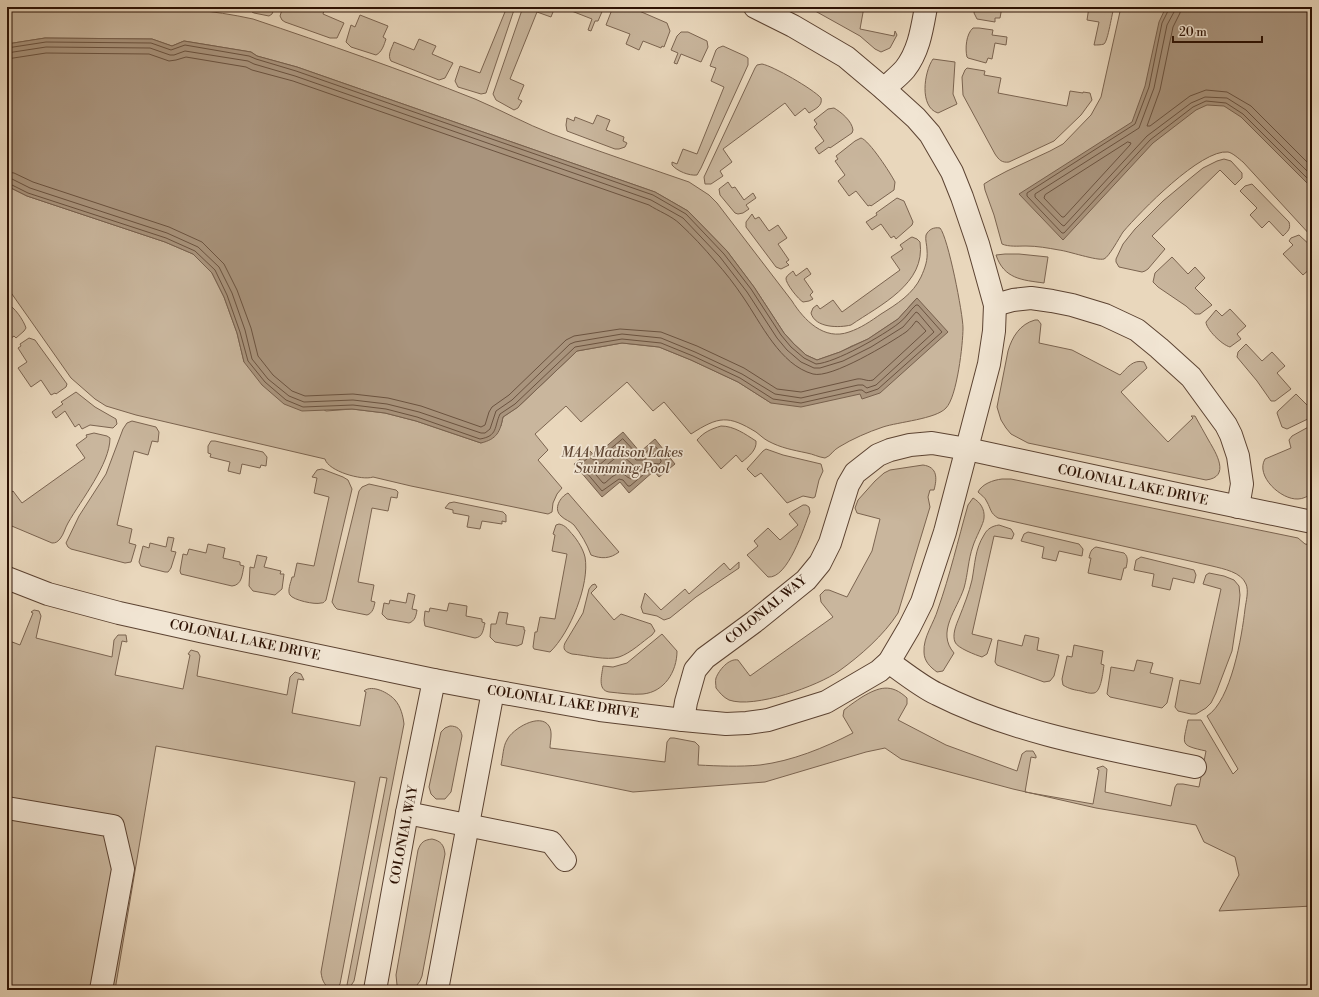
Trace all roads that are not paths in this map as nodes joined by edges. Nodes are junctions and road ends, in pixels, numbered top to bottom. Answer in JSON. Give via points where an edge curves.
{"nodes":[{"id":1,"x":755,"y":7,"type":"edge"},
{"id":2,"x":926,"y":7,"type":"edge"},
{"id":3,"x":884,"y":88,"type":"junction"},
{"id":4,"x":995,"y":305,"type":"junction"},
{"id":5,"x":967,"y":449,"type":"junction"},
{"id":6,"x":1238,"y":507,"type":"junction"},
{"id":7,"x":1307,"y":518,"type":"edge"},
{"id":8,"x":7,"y":578,"type":"edge"},
{"id":9,"x":889,"y":662,"type":"junction"},
{"id":10,"x":434,"y":680,"type":"junction"},
{"id":11,"x":493,"y":691,"type":"junction"},
{"id":12,"x":683,"y":720,"type":"junction"},
{"id":13,"x":1195,"y":767,"type":"dead end"},
{"id":14,"x":7,"y":808,"type":"edge"},
{"id":15,"x":408,"y":813,"type":"junction"},
{"id":16,"x":468,"y":825,"type":"junction"},
{"id":17,"x":564,"y":860,"type":"dead end"},
{"id":18,"x":101,"y":990,"type":"edge"},
{"id":19,"x":375,"y":990,"type":"edge"},
{"id":20,"x":437,"y":990,"type":"edge"}],
"edges":[{"from":1,"to":3,"type":"street","name":"COLONIAL LAKE DRIVE","via":[[846,57]]},
{"from":2,"to":3,"type":"street","via":[[915,52],[904,70]]},
{"from":3,"to":4,"type":"street","name":"COLONIAL LAKE DRIVE","via":[[930,134],[952,172],[978,244]]},
{"from":4,"to":5,"type":"street","name":"COLONIAL LAKE DRIVE","via":[[989,364]]},
{"from":4,"to":6,"type":"street","via":[[1031,298],[1072,305],[1105,315],[1137,330],[1154,344],[1191,377],[1231,435],[1238,456],[1242,484]]},
{"from":5,"to":6,"type":"street","name":"COLONIAL LAKE DRIVE"},
{"from":5,"to":9,"type":"street","name":"COLONIAL LAKE DRIVE","via":[[945,532],[922,602]]},
{"from":5,"to":12,"type":"street","name":"COLONIAL WAY","via":[[932,443],[910,445],[878,455],[855,473],[848,485],[830,543],[820,563],[806,580],[706,658],[695,670]]},
{"from":6,"to":7,"type":"street","name":"COLONIAL LAKE DRIVE"},
{"from":8,"to":10,"type":"street","name":"COLONIAL LAKE DRIVE","via":[[48,594],[119,613]]},
{"from":9,"to":12,"type":"street","name":"COLONIAL LAKE DRIVE","via":[[879,671],[826,702],[768,720],[726,724]]},
{"from":9,"to":13,"type":"street","via":[[936,694],[999,720],[1071,741]]},
{"from":10,"to":11,"type":"street","name":"COLONIAL LAKE DRIVE"},
{"from":10,"to":15,"type":"street","name":"COLONIAL WAY"},
{"from":11,"to":12,"type":"street","name":"COLONIAL LAKE DRIVE","via":[[600,710]]},
{"from":11,"to":16,"type":"street"},
{"from":14,"to":18,"type":"street","via":[[113,826],[123,869]]},
{"from":15,"to":16,"type":"street"},
{"from":15,"to":19,"type":"street","name":"COLONIAL WAY"},
{"from":16,"to":17,"type":"street","via":[[551,842]]},
{"from":16,"to":20,"type":"street"}]}
